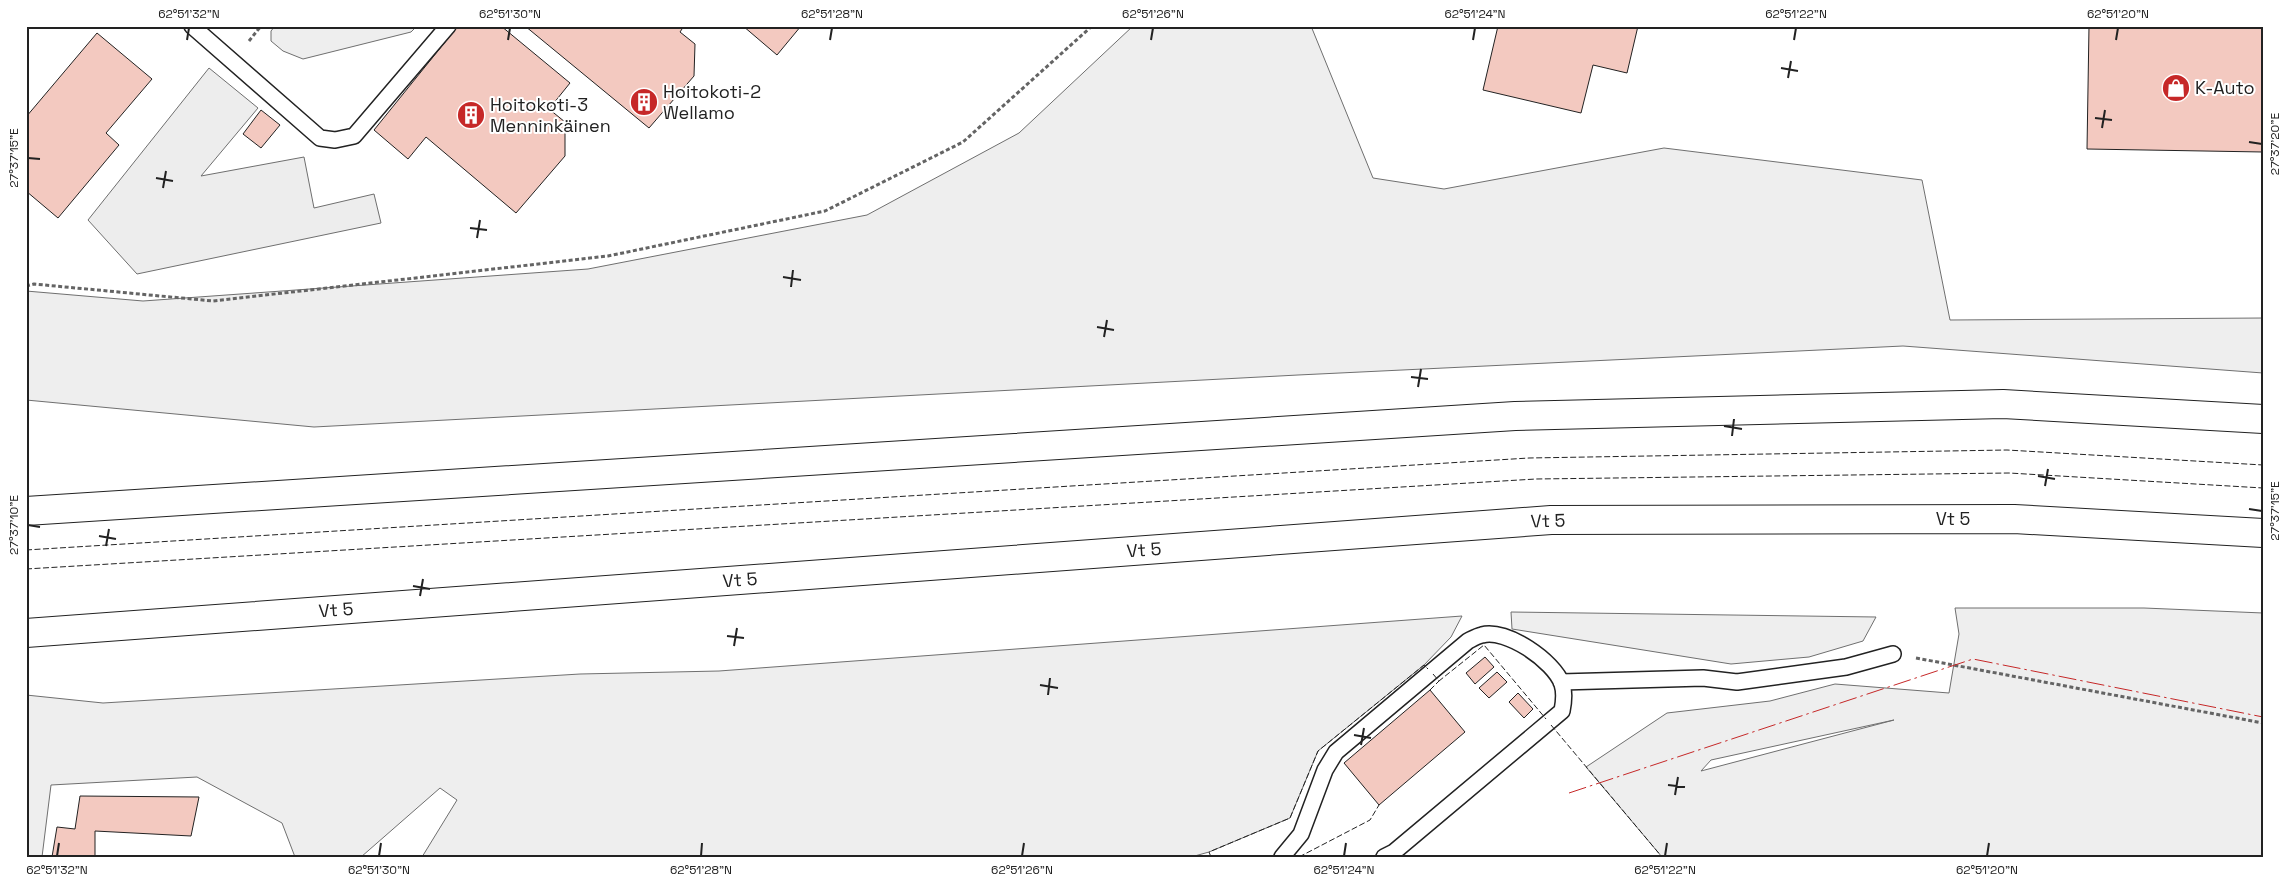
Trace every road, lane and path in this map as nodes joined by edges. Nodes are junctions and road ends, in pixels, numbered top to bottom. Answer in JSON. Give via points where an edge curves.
{"nodes":[{"id":1,"x":192,"y":26,"type":"edge"},
{"id":2,"x":448,"y":26,"type":"edge"},
{"id":3,"x":1092,"y":26,"type":"edge"},
{"id":4,"x":26,"y":286,"type":"edge"},
{"id":5,"x":2263,"y":419,"type":"edge"},
{"id":6,"x":26,"y":511,"type":"edge"},
{"id":7,"x":2263,"y":533,"type":"edge"},
{"id":8,"x":26,"y":633,"type":"edge"},
{"id":9,"x":1894,"y":654,"type":"joint"},
{"id":10,"x":1562,"y":682,"type":"junction"},
{"id":11,"x":2263,"y":723,"type":"edge"},
{"id":12,"x":1282,"y":857,"type":"edge"},
{"id":13,"x":1384,"y":857,"type":"edge"}],
"edges":[{"from":1,"to":2,"type":"lane","via":[[320,138],[335,140],[354,136]]},
{"from":3,"to":4,"type":"path","via":[[963,142],[824,211],[608,256],[213,301],[34,284]]},
{"from":5,"to":6,"type":"highway","via":[[2002,404],[1515,416]]},
{"from":7,"to":8,"type":"highway","name":"Vt 5","via":[[2014,519],[1551,520]]},
{"from":9,"to":10,"type":"lane","via":[[1846,667],[1737,682],[1703,678]]},
{"from":9,"to":11,"type":"path"},
{"from":10,"to":12,"type":"lane","via":[[1544,660],[1516,641],[1483,634],[1468,641],[1336,752],[1325,770],[1301,834]]},
{"from":10,"to":13,"type":"lane","via":[[1565,697],[1562,710],[1394,852]]}]}
